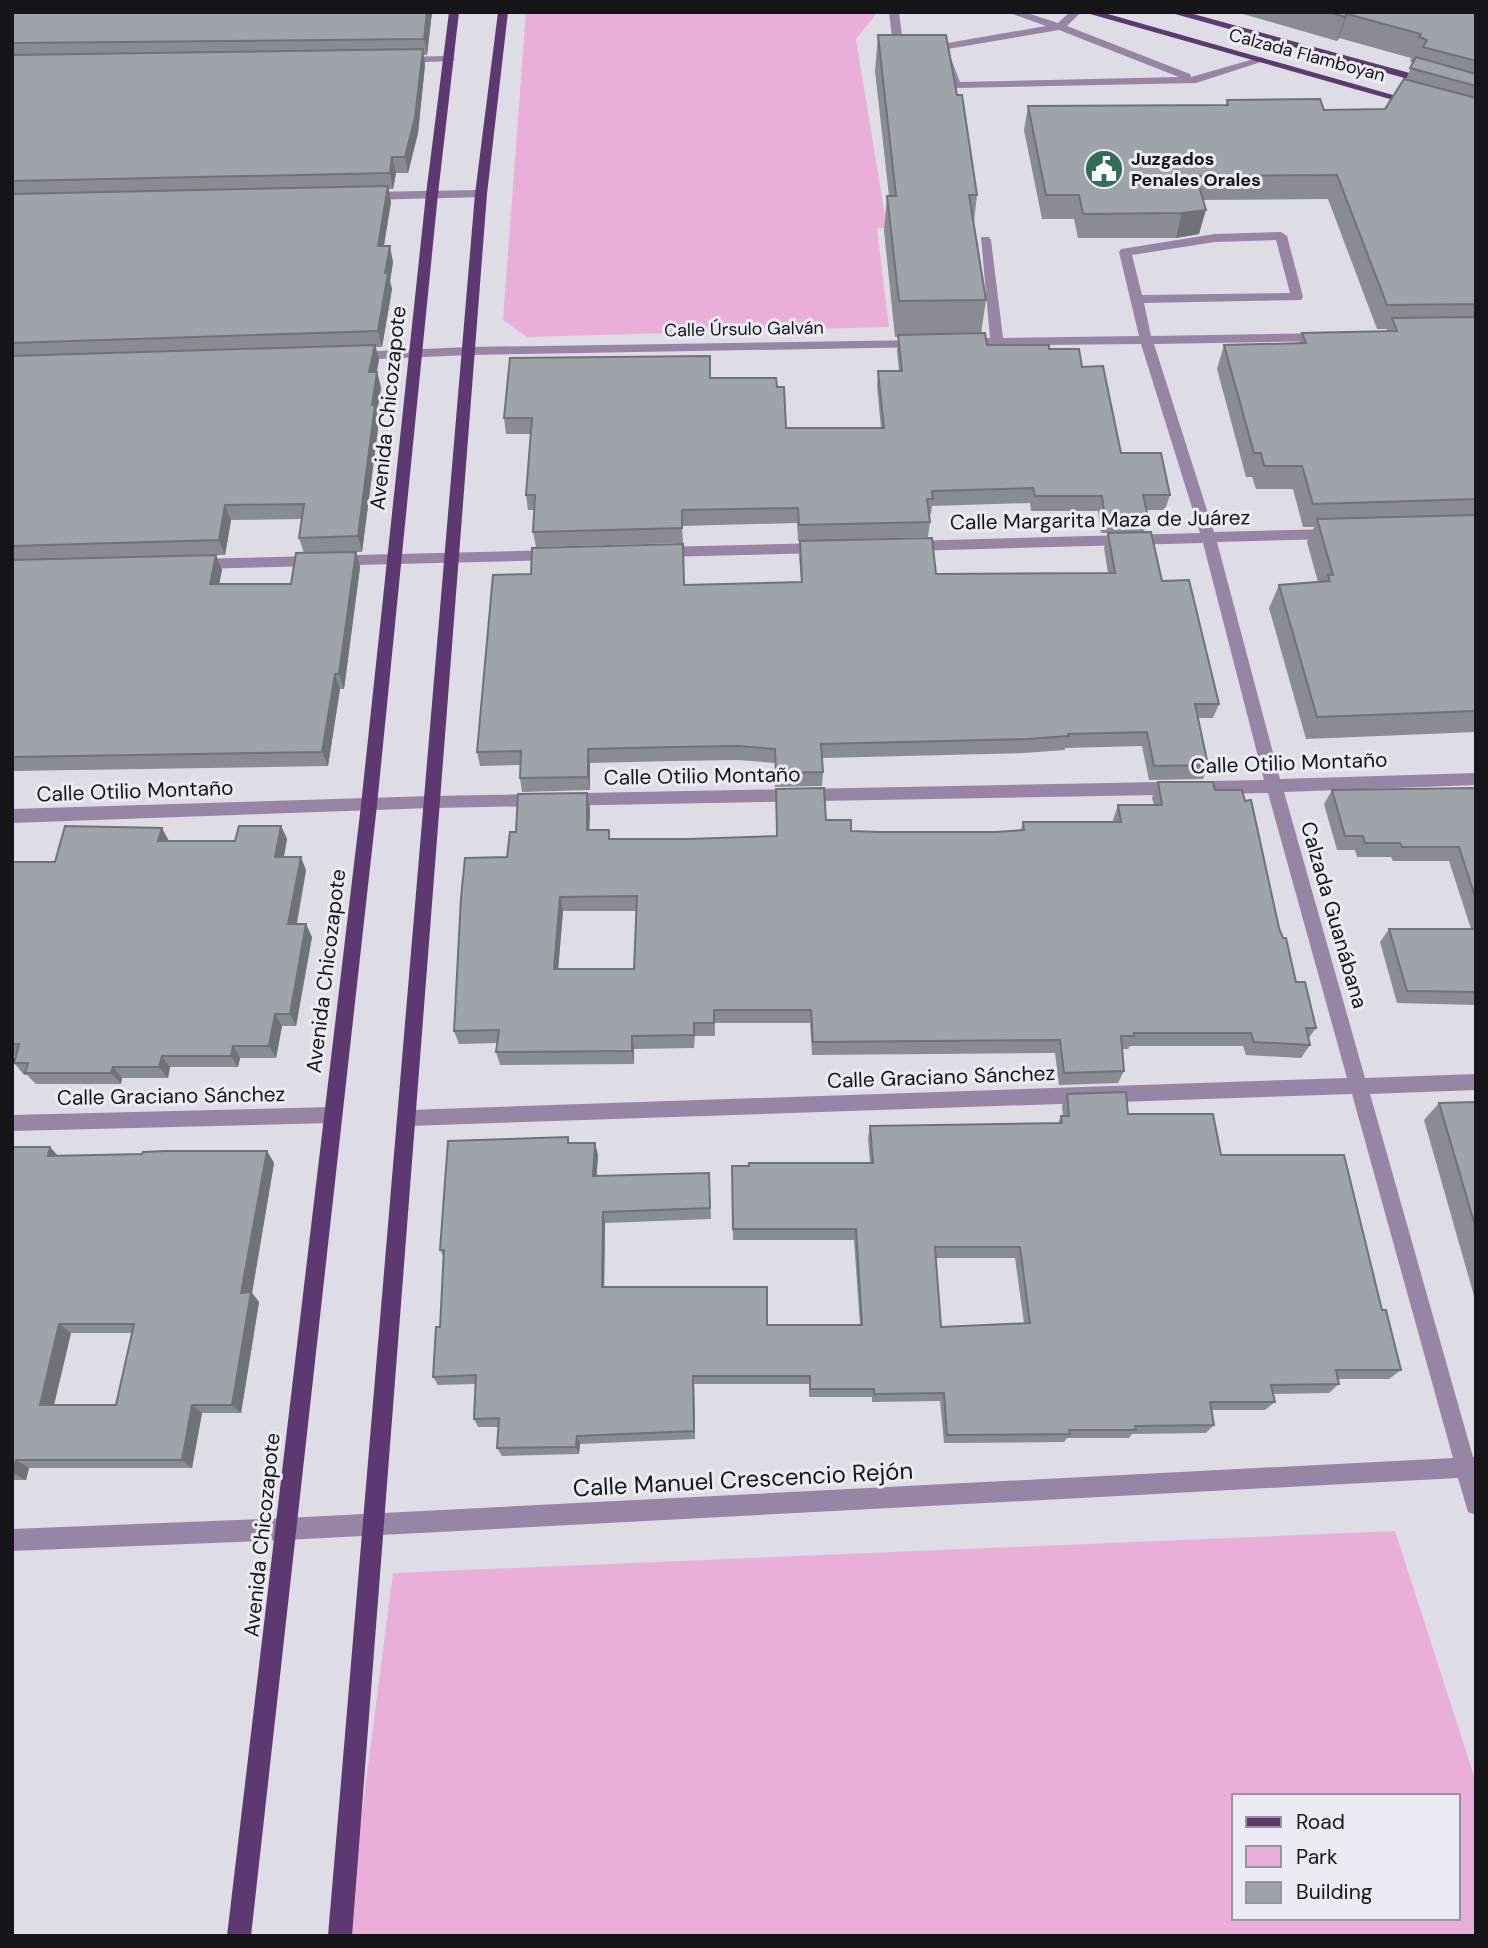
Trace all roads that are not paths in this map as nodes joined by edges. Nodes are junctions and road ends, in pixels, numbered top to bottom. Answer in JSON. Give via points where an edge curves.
{"nodes":[{"id":1,"x":454,"y":12,"type":"edge"},
{"id":2,"x":503,"y":12,"type":"edge"},
{"id":3,"x":894,"y":12,"type":"edge"},
{"id":4,"x":1012,"y":12,"type":"edge"},
{"id":5,"x":1076,"y":12,"type":"edge"},
{"id":6,"x":1088,"y":12,"type":"edge"},
{"id":7,"x":1174,"y":12,"type":"edge"},
{"id":8,"x":1060,"y":27,"type":"junction"},
{"id":9,"x":942,"y":47,"type":"junction"},
{"id":10,"x":449,"y":59,"type":"junction"},
{"id":11,"x":395,"y":60,"type":"edge"},
{"id":12,"x":1261,"y":60,"type":"junction"},
{"id":13,"x":1196,"y":80,"type":"junction"},
{"id":14,"x":1476,"y":95,"type":"edge"},
{"id":15,"x":1422,"y":105,"type":"edge"},
{"id":16,"x":432,"y":194,"type":"junction"},
{"id":17,"x":481,"y":194,"type":"junction"},
{"id":18,"x":348,"y":196,"type":"edge"},
{"id":19,"x":985,"y":240,"type":"dead end"},
{"id":20,"x":1135,"y":299,"type":"junction"},
{"id":21,"x":1338,"y":336,"type":"edge"},
{"id":22,"x":1146,"y":340,"type":"junction"},
{"id":23,"x":997,"y":342,"type":"junction"},
{"id":24,"x":469,"y":351,"type":"junction"},
{"id":25,"x":416,"y":354,"type":"junction"},
{"id":26,"x":346,"y":356,"type":"edge"},
{"id":27,"x":1342,"y":534,"type":"edge"},
{"id":28,"x":1209,"y":538,"type":"junction"},
{"id":29,"x":887,"y":546,"type":"edge"},
{"id":30,"x":831,"y":548,"type":"edge"},
{"id":31,"x":650,"y":552,"type":"edge"},
{"id":32,"x":566,"y":554,"type":"edge"},
{"id":33,"x":454,"y":557,"type":"junction"},
{"id":34,"x":396,"y":561,"type":"junction"},
{"id":35,"x":177,"y":565,"type":"edge"},
{"id":36,"x":1476,"y":779,"type":"edge"},
{"id":37,"x":1274,"y":786,"type":"junction"},
{"id":38,"x":432,"y":802,"type":"junction"},
{"id":39,"x":369,"y":805,"type":"junction"},
{"id":40,"x":12,"y":816,"type":"edge"},
{"id":41,"x":1476,"y":1082,"type":"edge"},
{"id":42,"x":1358,"y":1086,"type":"junction"},
{"id":43,"x":331,"y":1115,"type":"junction"},
{"id":44,"x":408,"y":1118,"type":"junction"},
{"id":45,"x":12,"y":1123,"type":"edge"},
{"id":46,"x":1471,"y":1468,"type":"edge"},
{"id":47,"x":1476,"y":1504,"type":"edge"},
{"id":48,"x":374,"y":1524,"type":"junction"},
{"id":49,"x":286,"y":1529,"type":"junction"},
{"id":50,"x":12,"y":1540,"type":"edge"},
{"id":51,"x":239,"y":1936,"type":"edge"},
{"id":52,"x":340,"y":1936,"type":"edge"}],
"edges":[{"from":1,"to":10,"type":"main road","name":"Avenida Chicozapote"},
{"from":2,"to":17,"type":"main road"},
{"from":3,"to":9,"type":"street","via":[[898,47]]},
{"from":4,"to":8,"type":"street"},
{"from":5,"to":8,"type":"street"},
{"from":6,"to":12,"type":"main road","name":"Calzada Flamboyan"},
{"from":7,"to":14,"type":"main road","name":"Calzada Flamboyan"},
{"from":8,"to":9,"type":"street"},
{"from":8,"to":13,"type":"street"},
{"from":9,"to":13,"type":"street","via":[[956,85]]},
{"from":10,"to":11,"type":"street"},
{"from":10,"to":16,"type":"main road","name":"Avenida Chicozapote"},
{"from":12,"to":13,"type":"street"},
{"from":12,"to":15,"type":"main road","name":"Calzada Flamboyan"},
{"from":16,"to":17,"type":"street"},
{"from":16,"to":18,"type":"street"},
{"from":16,"to":25,"type":"main road","name":"Avenida Chicozapote"},
{"from":17,"to":24,"type":"main road"},
{"from":19,"to":23,"type":"street"},
{"from":20,"to":20,"type":"street","name":"Calzada Guanábana","via":[[1175,298],[1297,297],[1281,236],[1215,238],[1125,252]]},
{"from":20,"to":22,"type":"street","name":"Calzada Guanábana"},
{"from":21,"to":22,"type":"street","name":"Calle Úrsulo Galván"},
{"from":22,"to":23,"type":"street","name":"Calle Úrsulo Galván"},
{"from":22,"to":28,"type":"street","name":"Calzada Guanábana"},
{"from":23,"to":24,"type":"street","name":"Calle Úrsulo Galván"},
{"from":24,"to":25,"type":"street","name":"Calle Úrsulo Galván"},
{"from":24,"to":33,"type":"main road"},
{"from":25,"to":26,"type":"street","name":"Calle Úrsulo Galván"},
{"from":25,"to":34,"type":"main road","name":"Avenida Chicozapote"},
{"from":27,"to":28,"type":"street","name":"Calle Margarita Maza de Juárez"},
{"from":28,"to":29,"type":"street","name":"Calle Margarita Maza de Juárez"},
{"from":28,"to":37,"type":"street","name":"Calzada Guanábana"},
{"from":30,"to":31,"type":"street"},
{"from":32,"to":33,"type":"street"},
{"from":33,"to":34,"type":"street"},
{"from":33,"to":38,"type":"main road"},
{"from":34,"to":35,"type":"street"},
{"from":34,"to":39,"type":"main road","name":"Avenida Chicozapote"},
{"from":36,"to":37,"type":"street","name":"Calle Otilio Montaño"},
{"from":37,"to":38,"type":"street","name":"Calle Otilio Montaño"},
{"from":37,"to":42,"type":"street","name":"Calzada Guanábana"},
{"from":38,"to":39,"type":"street","name":"Calle Otilio Montaño"},
{"from":38,"to":44,"type":"main road"},
{"from":39,"to":40,"type":"street","name":"Calle Otilio Montaño"},
{"from":39,"to":43,"type":"main road","name":"Avenida Chicozapote"},
{"from":41,"to":42,"type":"street","name":"Calle Graciano Sánchez"},
{"from":42,"to":44,"type":"street","name":"Calle Graciano Sánchez"},
{"from":42,"to":46,"type":"street","name":"Calzada Guanábana"},
{"from":43,"to":45,"type":"street","name":"Calle Graciano Sánchez"},
{"from":43,"to":49,"type":"main road","name":"Avenida Chicozapote"},
{"from":44,"to":48,"type":"main road"},
{"from":46,"to":47,"type":"street","name":"Calzada Guanábana"},
{"from":46,"to":48,"type":"street","name":"Calle Manuel Crescencio Rejón"},
{"from":48,"to":49,"type":"street","name":"Calle Manuel Crescencio Rejón"},
{"from":48,"to":52,"type":"main road"},
{"from":49,"to":50,"type":"street","name":"Calle Manuel Crescencio Rejón"},
{"from":49,"to":51,"type":"main road","name":"Avenida Chicozapote"}]}
